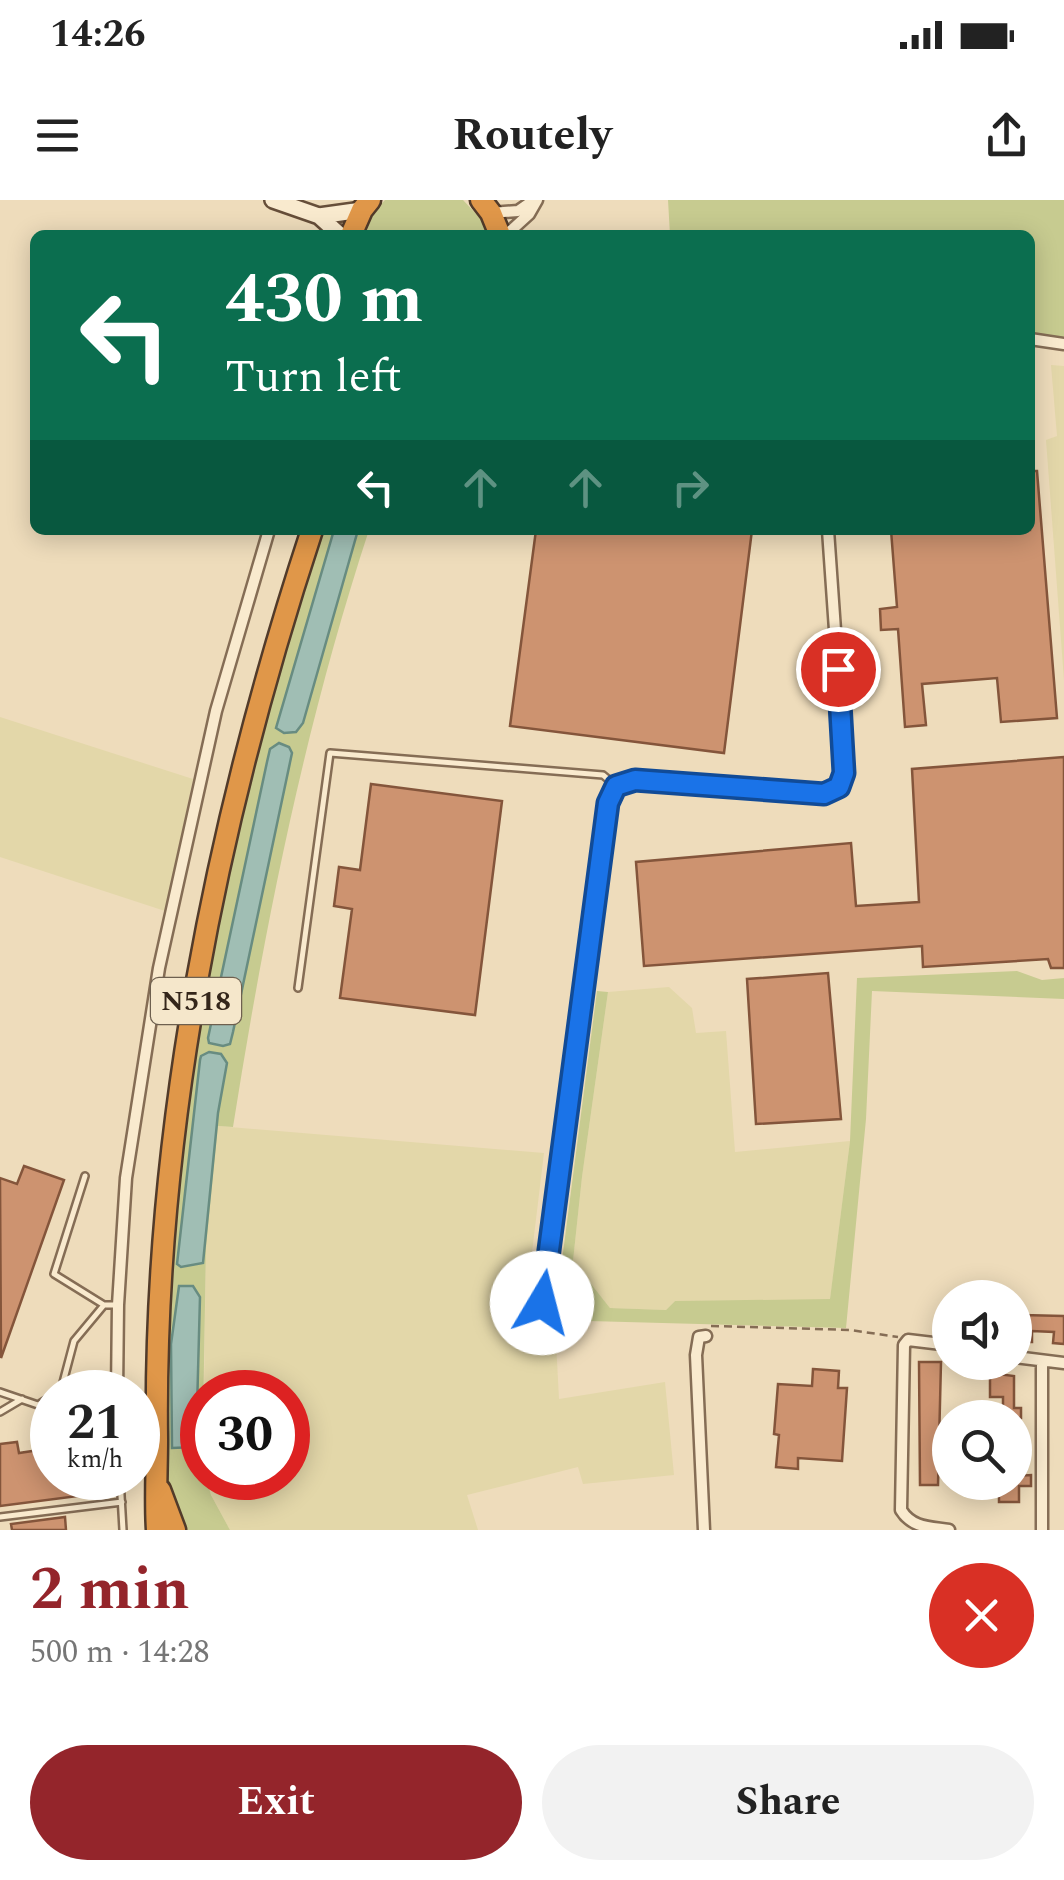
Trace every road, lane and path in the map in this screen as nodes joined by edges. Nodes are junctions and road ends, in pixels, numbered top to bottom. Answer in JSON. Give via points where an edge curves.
{"nodes":[{"id":1,"x":273,"y":200,"type":"edge"},
{"id":2,"x":535,"y":200,"type":"edge"},
{"id":3,"x":366,"y":205,"type":"edge"},
{"id":4,"x":486,"y":206,"type":"edge"},
{"id":5,"x":319,"y":216,"type":"junction"},
{"id":6,"x":334,"y":230,"type":"edge"},
{"id":7,"x":354,"y":230,"type":"edge"},
{"id":8,"x":500,"y":230,"type":"edge"},
{"id":9,"x":509,"y":230,"type":"edge"},
{"id":10,"x":1035,"y":340,"type":"edge"},
{"id":11,"x":1064,"y":344,"type":"edge"},
{"id":12,"x":268,"y":535,"type":"edge"},
{"id":13,"x":311,"y":535,"type":"edge"},
{"id":14,"x":828,"y":535,"type":"edge"},
{"id":15,"x":616,"y":786,"type":"junction"},
{"id":16,"x":298,"y":988,"type":"dead end"},
{"id":17,"x":85,"y":1176,"type":"dead end"},
{"id":18,"x":517,"y":1302,"type":"dead end"},
{"id":19,"x":542,"y":1303,"type":"junction"},
{"id":20,"x":104,"y":1305,"type":"junction"},
{"id":21,"x":118,"y":1305,"type":"junction"},
{"id":22,"x":571,"y":1306,"type":"dead end"},
{"id":23,"x":703,"y":1336,"type":"joint"},
{"id":24,"x":908,"y":1340,"type":"junction"},
{"id":25,"x":932,"y":1343,"type":"edge"},
{"id":26,"x":1032,"y":1360,"type":"edge"},
{"id":27,"x":1042,"y":1362,"type":"junction"},
{"id":28,"x":1064,"y":1362,"type":"edge"},
{"id":29,"x":66,"y":1370,"type":"edge"},
{"id":30,"x":117,"y":1370,"type":"edge"},
{"id":31,"x":159,"y":1370,"type":"edge"},
{"id":32,"x":0,"y":1392,"type":"edge"},
{"id":33,"x":22,"y":1399,"type":"junction"},
{"id":34,"x":30,"y":1402,"type":"edge"},
{"id":35,"x":0,"y":1412,"type":"edge"},
{"id":36,"x":160,"y":1489,"type":"edge"},
{"id":37,"x":157,"y":1500,"type":"edge"},
{"id":38,"x":122,"y":1502,"type":"joint"},
{"id":39,"x":0,"y":1517,"type":"edge"},
{"id":40,"x":123,"y":1530,"type":"edge"},
{"id":41,"x":156,"y":1530,"type":"edge"},
{"id":42,"x":175,"y":1530,"type":"edge"},
{"id":43,"x":704,"y":1530,"type":"edge"},
{"id":44,"x":949,"y":1530,"type":"edge"},
{"id":45,"x":1042,"y":1530,"type":"edge"}],
"edges":[{"from":1,"to":5,"type":"main road"},
{"from":2,"to":4,"type":"street","via":[[518,211]]},
{"from":2,"to":9,"type":"street"},
{"from":3,"to":5,"type":"main road"},
{"from":3,"to":7,"type":"highway"},
{"from":4,"to":8,"type":"highway"},
{"from":5,"to":6,"type":"main road"},
{"from":10,"to":11,"type":"street"},
{"from":12,"to":21,"type":"street","via":[[216,711],[166,932],[126,1178]]},
{"from":13,"to":31,"type":"highway","number":"N518","via":[[252,732],[212,914],[167,1202]]},
{"from":14,"to":15,"type":"street","via":[[844,773],[839,787],[824,794],[635,780]]},
{"from":15,"to":16,"type":"lane","via":[[603,774],[330,753]]},
{"from":15,"to":19,"type":"street","via":[[608,803]]},
{"from":17,"to":20,"type":"lane","via":[[54,1274]]},
{"from":18,"to":19,"type":"street"},
{"from":19,"to":22,"type":"street"},
{"from":20,"to":21,"type":"lane"},
{"from":20,"to":29,"type":"lane","via":[[74,1341]]},
{"from":21,"to":30,"type":"street"},
{"from":23,"to":24,"type":"path","via":[[699,1327],[734,1326],[850,1330]]},
{"from":23,"to":43,"type":"street","via":[[696,1355]]},
{"from":24,"to":25,"type":"street"},
{"from":24,"to":44,"type":"street","via":[[902,1510],[918,1525]]},
{"from":26,"to":27,"type":"street"},
{"from":27,"to":28,"type":"street"},
{"from":27,"to":45,"type":"street"},
{"from":32,"to":33,"type":"lane"},
{"from":33,"to":34,"type":"lane"},
{"from":33,"to":35,"type":"lane"},
{"from":36,"to":42,"type":"highway","number":"N518"},
{"from":37,"to":41,"type":"highway","number":"N518"},
{"from":38,"to":39,"type":"lane"},
{"from":38,"to":40,"type":"lane"}]}
